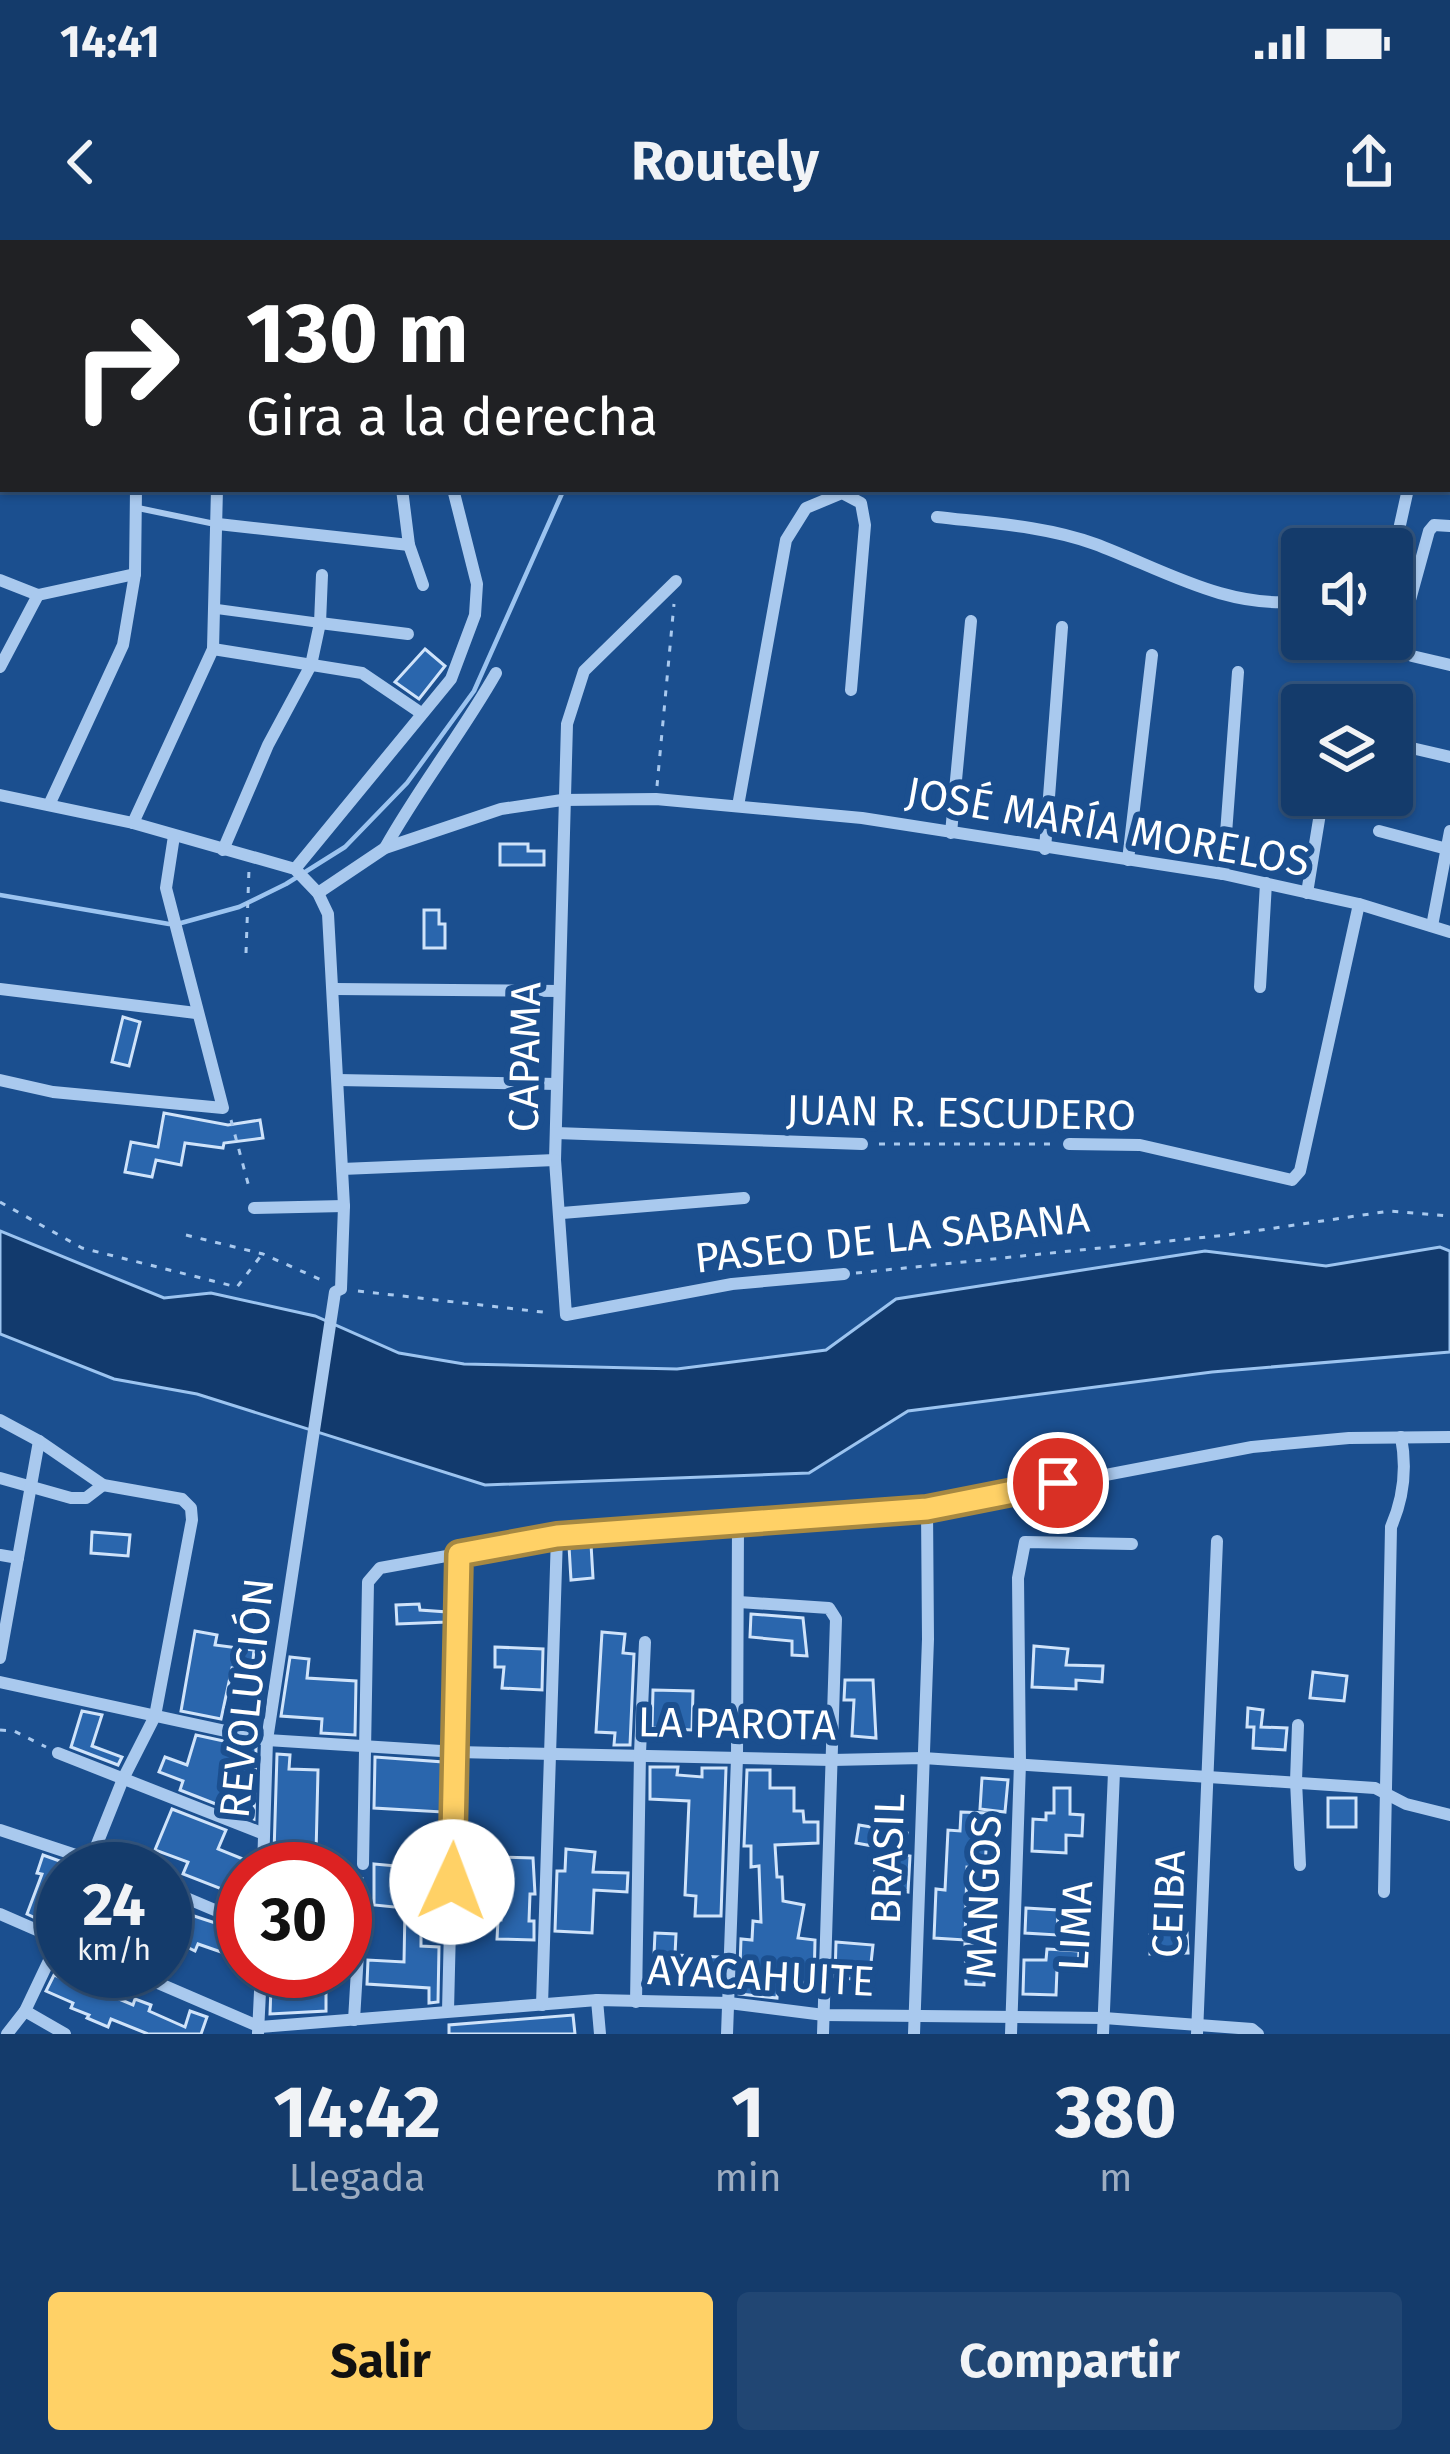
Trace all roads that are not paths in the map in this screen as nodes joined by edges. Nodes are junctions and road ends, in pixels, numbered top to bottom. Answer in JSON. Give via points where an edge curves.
{"nodes":[{"id":1,"x":136,"y":492,"type":"edge"},
{"id":2,"x":217,"y":492,"type":"edge"},
{"id":3,"x":402,"y":492,"type":"edge"},
{"id":4,"x":454,"y":492,"type":"edge"},
{"id":5,"x":1407,"y":492,"type":"edge"},
{"id":6,"x":138,"y":508,"type":"junction"},
{"id":7,"x":938,"y":517,"type":"dead end"},
{"id":8,"x":218,"y":524,"type":"junction"},
{"id":9,"x":1450,"y":526,"type":"edge"},
{"id":10,"x":1399,"y":528,"type":"edge"},
{"id":11,"x":409,"y":545,"type":"junction"},
{"id":12,"x":135,"y":574,"type":"junction"},
{"id":13,"x":322,"y":575,"type":"dead end"},
{"id":14,"x":0,"y":580,"type":"edge"},
{"id":15,"x":676,"y":581,"type":"road end"},
{"id":16,"x":424,"y":585,"type":"dead end"},
{"id":17,"x":38,"y":595,"type":"junction"},
{"id":18,"x":1281,"y":601,"type":"edge"},
{"id":19,"x":217,"y":609,"type":"junction"},
{"id":20,"x":971,"y":621,"type":"dead end"},
{"id":21,"x":320,"y":622,"type":"junction"},
{"id":22,"x":1063,"y":627,"type":"dead end"},
{"id":23,"x":408,"y":634,"type":"dead end"},
{"id":24,"x":213,"y":649,"type":"junction"},
{"id":25,"x":1152,"y":655,"type":"dead end"},
{"id":26,"x":311,"y":665,"type":"junction"},
{"id":27,"x":1450,"y":665,"type":"edge"},
{"id":28,"x":0,"y":667,"type":"edge"},
{"id":29,"x":1238,"y":672,"type":"dead end"},
{"id":30,"x":496,"y":673,"type":"dead end"},
{"id":31,"x":850,"y":690,"type":"dead end"},
{"id":32,"x":421,"y":713,"type":"junction"},
{"id":33,"x":1413,"y":748,"type":"edge"},
{"id":34,"x":1450,"y":757,"type":"edge"},
{"id":35,"x":0,"y":795,"type":"edge"},
{"id":36,"x":562,"y":800,"type":"junction"},
{"id":37,"x":49,"y":805,"type":"junction"},
{"id":38,"x":738,"y":806,"type":"junction"},
{"id":39,"x":1320,"y":816,"type":"edge"},
{"id":40,"x":133,"y":823,"type":"junction"},
{"id":41,"x":1450,"y":831,"type":"edge"},
{"id":42,"x":1379,"y":832,"type":"dead end"},
{"id":43,"x":951,"y":833,"type":"junction"},
{"id":44,"x":174,"y":836,"type":"junction"},
{"id":45,"x":385,"y":848,"type":"junction"},
{"id":46,"x":1045,"y":849,"type":"junction"},
{"id":47,"x":1447,"y":849,"type":"edge"},
{"id":48,"x":224,"y":850,"type":"junction"},
{"id":49,"x":1127,"y":860,"type":"junction"},
{"id":50,"x":300,"y":874,"type":"junction"},
{"id":51,"x":1223,"y":874,"type":"junction"},
{"id":52,"x":1267,"y":883,"type":"junction"},
{"id":53,"x":1307,"y":892,"type":"junction"},
{"id":54,"x":318,"y":893,"type":"junction"},
{"id":55,"x":1359,"y":904,"type":"junction"},
{"id":56,"x":1432,"y":926,"type":"junction"},
{"id":57,"x":1450,"y":932,"type":"edge"},
{"id":58,"x":1260,"y":986,"type":"dead end"},
{"id":59,"x":0,"y":988,"type":"edge"},
{"id":60,"x":335,"y":989,"type":"junction"},
{"id":61,"x":559,"y":991,"type":"junction"},
{"id":62,"x":196,"y":1013,"type":"junction"},
{"id":63,"x":0,"y":1080,"type":"edge"},
{"id":64,"x":338,"y":1080,"type":"junction"},
{"id":65,"x":557,"y":1084,"type":"junction"},
{"id":66,"x":556,"y":1133,"type":"junction"},
{"id":67,"x":862,"y":1144,"type":"road end"},
{"id":68,"x":1069,"y":1144,"type":"road end"},
{"id":69,"x":555,"y":1160,"type":"junction"},
{"id":70,"x":342,"y":1169,"type":"junction"},
{"id":71,"x":744,"y":1198,"type":"dead end"},
{"id":72,"x":344,"y":1206,"type":"junction"},
{"id":73,"x":254,"y":1208,"type":"road end"},
{"id":74,"x":562,"y":1214,"type":"junction"},
{"id":75,"x":844,"y":1274,"type":"road end"},
{"id":76,"x":566,"y":1315,"type":"joint"},
{"id":77,"x":0,"y":1420,"type":"edge"},
{"id":78,"x":1450,"y":1436,"type":"edge"},
{"id":79,"x":1401,"y":1437,"type":"junction"},
{"id":80,"x":38,"y":1441,"type":"junction"},
{"id":81,"x":0,"y":1478,"type":"edge"},
{"id":82,"x":103,"y":1485,"type":"junction"},
{"id":83,"x":31,"y":1486,"type":"junction"},
{"id":84,"x":927,"y":1509,"type":"junction"},
{"id":85,"x":738,"y":1524,"type":"junction"},
{"id":86,"x":557,"y":1536,"type":"junction"},
{"id":87,"x":1217,"y":1541,"type":"dead end"},
{"id":88,"x":1132,"y":1544,"type":"dead end"},
{"id":89,"x":459,"y":1554,"type":"junction"},
{"id":90,"x":0,"y":1555,"type":"edge"},
{"id":91,"x":18,"y":1558,"type":"junction"},
{"id":92,"x":739,"y":1602,"type":"junction"},
{"id":93,"x":646,"y":1642,"type":"dead end"},
{"id":94,"x":0,"y":1658,"type":"edge"},
{"id":95,"x":0,"y":1682,"type":"edge"},
{"id":96,"x":155,"y":1715,"type":"junction"},
{"id":97,"x":1298,"y":1725,"type":"dead end"},
{"id":98,"x":267,"y":1740,"type":"junction"},
{"id":99,"x":367,"y":1745,"type":"junction"},
{"id":100,"x":457,"y":1752,"type":"junction"},
{"id":101,"x":640,"y":1753,"type":"junction"},
{"id":102,"x":58,"y":1754,"type":"road end"},
{"id":103,"x":550,"y":1754,"type":"junction"},
{"id":104,"x":737,"y":1758,"type":"junction"},
{"id":105,"x":923,"y":1758,"type":"junction"},
{"id":106,"x":832,"y":1760,"type":"junction"},
{"id":107,"x":1020,"y":1763,"type":"junction"},
{"id":108,"x":1114,"y":1772,"type":"junction"},
{"id":109,"x":1205,"y":1776,"type":"junction"},
{"id":110,"x":123,"y":1779,"type":"junction"},
{"id":111,"x":1295,"y":1781,"type":"junction"},
{"id":112,"x":1386,"y":1792,"type":"junction"},
{"id":113,"x":1450,"y":1815,"type":"edge"},
{"id":114,"x":0,"y":1830,"type":"edge"},
{"id":115,"x":264,"y":1834,"type":"junction"},
{"id":116,"x":98,"y":1842,"type":"edge"},
{"id":117,"x":264,"y":1842,"type":"edge"},
{"id":118,"x":364,"y":1842,"type":"edge"},
{"id":119,"x":36,"y":1843,"type":"edge"},
{"id":120,"x":1300,"y":1865,"type":"dead end"},
{"id":121,"x":1384,"y":1892,"type":"dead end"},
{"id":122,"x":0,"y":1915,"type":"edge"},
{"id":123,"x":36,"y":1928,"type":"edge"},
{"id":124,"x":36,"y":1989,"type":"edge"},
{"id":125,"x":188,"y":1998,"type":"edge"},
{"id":126,"x":260,"y":1998,"type":"edge"},
{"id":127,"x":355,"y":1998,"type":"edge"},
{"id":128,"x":597,"y":2000,"type":"junction"},
{"id":129,"x":636,"y":2002,"type":"junction"},
{"id":130,"x":729,"y":2003,"type":"junction"},
{"id":131,"x":542,"y":2005,"type":"junction"},
{"id":132,"x":25,"y":2011,"type":"junction"},
{"id":133,"x":448,"y":2011,"type":"junction"},
{"id":134,"x":914,"y":2014,"type":"junction"},
{"id":135,"x":824,"y":2015,"type":"junction"},
{"id":136,"x":1012,"y":2015,"type":"junction"},
{"id":137,"x":1104,"y":2018,"type":"junction"},
{"id":138,"x":354,"y":2020,"type":"junction"},
{"id":139,"x":1198,"y":2029,"type":"edge"},
{"id":140,"x":259,"y":2031,"type":"edge"},
{"id":141,"x":7,"y":2034,"type":"edge"},
{"id":142,"x":65,"y":2034,"type":"edge"},
{"id":143,"x":600,"y":2034,"type":"edge"},
{"id":144,"x":727,"y":2034,"type":"edge"},
{"id":145,"x":823,"y":2034,"type":"edge"},
{"id":146,"x":914,"y":2034,"type":"edge"},
{"id":147,"x":1011,"y":2034,"type":"edge"},
{"id":148,"x":1103,"y":2034,"type":"edge"},
{"id":149,"x":1258,"y":2034,"type":"edge"}],
"edges":[{"from":1,"to":6,"type":"street"},
{"from":2,"to":8,"type":"street"},
{"from":3,"to":11,"type":"street"},
{"from":4,"to":32,"type":"street","via":[[477,599],[452,679]]},
{"from":5,"to":10,"type":"street"},
{"from":6,"to":8,"type":"lane"},
{"from":6,"to":12,"type":"street"},
{"from":7,"to":18,"type":"street","via":[[1093,543],[1168,577]]},
{"from":8,"to":11,"type":"street"},
{"from":8,"to":19,"type":"street"},
{"from":9,"to":27,"type":"street","via":[[1429,531],[1402,646]]},
{"from":11,"to":16,"type":"street"},
{"from":12,"to":17,"type":"street"},
{"from":12,"to":37,"type":"street","via":[[123,645]]},
{"from":13,"to":21,"type":"street"},
{"from":14,"to":17,"type":"street"},
{"from":15,"to":36,"type":"street","name":"CAPAMA","via":[[584,671],[567,724]]},
{"from":17,"to":28,"type":"street"},
{"from":19,"to":21,"type":"street"},
{"from":19,"to":24,"type":"street"},
{"from":20,"to":43,"type":"street"},
{"from":21,"to":23,"type":"street"},
{"from":21,"to":26,"type":"street"},
{"from":22,"to":46,"type":"street"},
{"from":24,"to":26,"type":"street"},
{"from":24,"to":40,"type":"street"},
{"from":25,"to":49,"type":"street"},
{"from":26,"to":32,"type":"street","via":[[362,673]]},
{"from":26,"to":48,"type":"street"},
{"from":29,"to":51,"type":"street"},
{"from":30,"to":45,"type":"street"},
{"from":31,"to":38,"type":"street","via":[[865,525],[861,503],[842,493],[806,508],[787,540]]},
{"from":32,"to":50,"type":"street"},
{"from":33,"to":34,"type":"street"},
{"from":35,"to":37,"type":"street"},
{"from":36,"to":38,"type":"street","name":"JOSÉ MARÍA MORELOS"},
{"from":36,"to":45,"type":"street","name":"JOSÉ MARÍA MORELOS","via":[[501,809]]},
{"from":36,"to":61,"type":"street","name":"CAPAMA"},
{"from":37,"to":40,"type":"street"},
{"from":38,"to":43,"type":"street","name":"JOSÉ MARÍA MORELOS"},
{"from":39,"to":53,"type":"street"},
{"from":40,"to":44,"type":"street"},
{"from":41,"to":47,"type":"street"},
{"from":42,"to":47,"type":"street"},
{"from":43,"to":46,"type":"street","name":"JOSÉ MARÍA MORELOS"},
{"from":44,"to":48,"type":"street"},
{"from":44,"to":62,"type":"street","via":[[166,888]]},
{"from":45,"to":54,"type":"street"},
{"from":46,"to":49,"type":"street","name":"JOSÉ MARÍA MORELOS"},
{"from":47,"to":56,"type":"street"},
{"from":48,"to":50,"type":"street"},
{"from":49,"to":51,"type":"street","name":"JOSÉ MARÍA MORELOS"},
{"from":50,"to":54,"type":"street"},
{"from":51,"to":52,"type":"street","name":"JOSÉ MARÍA MORELOS"},
{"from":52,"to":53,"type":"street","name":"JOSÉ MARÍA MORELOS"},
{"from":52,"to":58,"type":"street"},
{"from":53,"to":55,"type":"street","name":"JOSÉ MARÍA MORELOS"},
{"from":54,"to":60,"type":"street","name":"REVOLUCIÓN","via":[[328,914]]},
{"from":55,"to":56,"type":"street","name":"JOSÉ MARÍA MORELOS"},
{"from":55,"to":68,"type":"street","name":"JUAN R. ESCUDERO","via":[[1292,1180],[1140,1145]]},
{"from":56,"to":57,"type":"street","name":"JOSÉ MARÍA MORELOS"},
{"from":59,"to":62,"type":"street"},
{"from":60,"to":61,"type":"street"},
{"from":60,"to":64,"type":"street","name":"REVOLUCIÓN"},
{"from":61,"to":65,"type":"street","name":"CAPAMA"},
{"from":62,"to":63,"type":"street","via":[[224,1108]]},
{"from":64,"to":65,"type":"street"},
{"from":64,"to":70,"type":"street","name":"REVOLUCIÓN"},
{"from":65,"to":66,"type":"street","name":"CAPAMA"},
{"from":66,"to":67,"type":"street","name":"JUAN R. ESCUDERO"},
{"from":66,"to":69,"type":"street","name":"CAPAMA"},
{"from":69,"to":70,"type":"street"},
{"from":69,"to":74,"type":"street","name":"CAPAMA"},
{"from":70,"to":72,"type":"street","name":"REVOLUCIÓN"},
{"from":71,"to":74,"type":"street"},
{"from":72,"to":73,"type":"street"},
{"from":72,"to":98,"type":"street","name":"REVOLUCIÓN","via":[[338,1290]]},
{"from":74,"to":76,"type":"street","name":"CAPAMA"},
{"from":75,"to":76,"type":"street","name":"PASEO DE LA SABANA","via":[[732,1284]]},
{"from":77,"to":80,"type":"street"},
{"from":78,"to":79,"type":"street"},
{"from":79,"to":84,"type":"street","via":[[1252,1447]]},
{"from":79,"to":112,"type":"street","via":[[1401,1504],[1391,1526]]},
{"from":80,"to":82,"type":"street"},
{"from":80,"to":83,"type":"street"},
{"from":81,"to":83,"type":"street"},
{"from":82,"to":83,"type":"street","via":[[86,1498]]},
{"from":82,"to":96,"type":"street","via":[[182,1499],[190,1508]]},
{"from":83,"to":91,"type":"street"},
{"from":84,"to":85,"type":"street"},
{"from":84,"to":105,"type":"street","name":"BRASIL"},
{"from":85,"to":86,"type":"street"},
{"from":85,"to":92,"type":"street"},
{"from":86,"to":89,"type":"street"},
{"from":86,"to":103,"type":"street"},
{"from":87,"to":109,"type":"street","name":"CEIBA"},
{"from":88,"to":107,"type":"street","name":"MANGOS","via":[[1025,1542],[1018,1578]]},
{"from":89,"to":99,"type":"street","via":[[380,1568],[368,1582]]},
{"from":89,"to":100,"type":"street"},
{"from":90,"to":91,"type":"street"},
{"from":91,"to":94,"type":"street"},
{"from":92,"to":104,"type":"street"},
{"from":92,"to":106,"type":"street","via":[[829,1608],[836,1619]]},
{"from":93,"to":101,"type":"street"},
{"from":95,"to":96,"type":"street","name":"LA PAROTA"},
{"from":96,"to":98,"type":"street","name":"LA PAROTA"},
{"from":96,"to":110,"type":"street"},
{"from":97,"to":111,"type":"street"},
{"from":98,"to":99,"type":"street","name":"LA PAROTA"},
{"from":98,"to":115,"type":"street","name":"REVOLUCIÓN"},
{"from":99,"to":100,"type":"street","name":"LA PAROTA"},
{"from":99,"to":118,"type":"street"},
{"from":100,"to":103,"type":"street","name":"LA PAROTA"},
{"from":100,"to":133,"type":"street"},
{"from":101,"to":103,"type":"street","name":"LA PAROTA"},
{"from":101,"to":104,"type":"street","name":"LA PAROTA"},
{"from":101,"to":129,"type":"street"},
{"from":102,"to":110,"type":"street"},
{"from":103,"to":131,"type":"street"},
{"from":104,"to":106,"type":"street","name":"LA PAROTA"},
{"from":104,"to":130,"type":"street"},
{"from":105,"to":106,"type":"street","name":"LA PAROTA"},
{"from":105,"to":107,"type":"street","name":"LA PAROTA"},
{"from":105,"to":134,"type":"street","name":"BRASIL"},
{"from":106,"to":135,"type":"street"},
{"from":107,"to":108,"type":"street","name":"LA PAROTA"},
{"from":107,"to":136,"type":"street","name":"MANGOS"},
{"from":108,"to":109,"type":"street","name":"LA PAROTA"},
{"from":108,"to":137,"type":"street","name":"LIMA"},
{"from":109,"to":111,"type":"street","name":"LA PAROTA"},
{"from":109,"to":139,"type":"street","name":"CEIBA"},
{"from":110,"to":115,"type":"street"},
{"from":110,"to":116,"type":"street"},
{"from":111,"to":112,"type":"street","name":"LA PAROTA"},
{"from":111,"to":120,"type":"street"},
{"from":112,"to":113,"type":"street","name":"LA PAROTA"},
{"from":112,"to":121,"type":"street"},
{"from":114,"to":119,"type":"street"},
{"from":115,"to":117,"type":"street","name":"REVOLUCIÓN"},
{"from":122,"to":123,"type":"street"},
{"from":124,"to":132,"type":"street"},
{"from":125,"to":140,"type":"street"},
{"from":126,"to":140,"type":"street"},
{"from":127,"to":138,"type":"street"},
{"from":128,"to":129,"type":"street","name":"AYACAHUITE"},
{"from":128,"to":131,"type":"street","name":"AYACAHUITE"},
{"from":128,"to":143,"type":"street"},
{"from":129,"to":130,"type":"street","name":"AYACAHUITE"},
{"from":130,"to":135,"type":"street","name":"AYACAHUITE"},
{"from":130,"to":144,"type":"street"},
{"from":131,"to":133,"type":"street","name":"AYACAHUITE"},
{"from":132,"to":141,"type":"street"},
{"from":132,"to":142,"type":"street"},
{"from":133,"to":138,"type":"street","name":"AYACAHUITE"},
{"from":134,"to":135,"type":"street","name":"AYACAHUITE"},
{"from":134,"to":136,"type":"street","name":"AYACAHUITE"},
{"from":134,"to":146,"type":"street","name":"BRASIL"},
{"from":135,"to":145,"type":"street"},
{"from":136,"to":137,"type":"street","name":"AYACAHUITE"},
{"from":136,"to":147,"type":"street","name":"MANGOS"},
{"from":137,"to":139,"type":"street","name":"AYACAHUITE"},
{"from":137,"to":148,"type":"street","name":"LIMA"},
{"from":138,"to":140,"type":"street","name":"AYACAHUITE"},
{"from":139,"to":149,"type":"street","name":"AYACAHUITE"}]}
